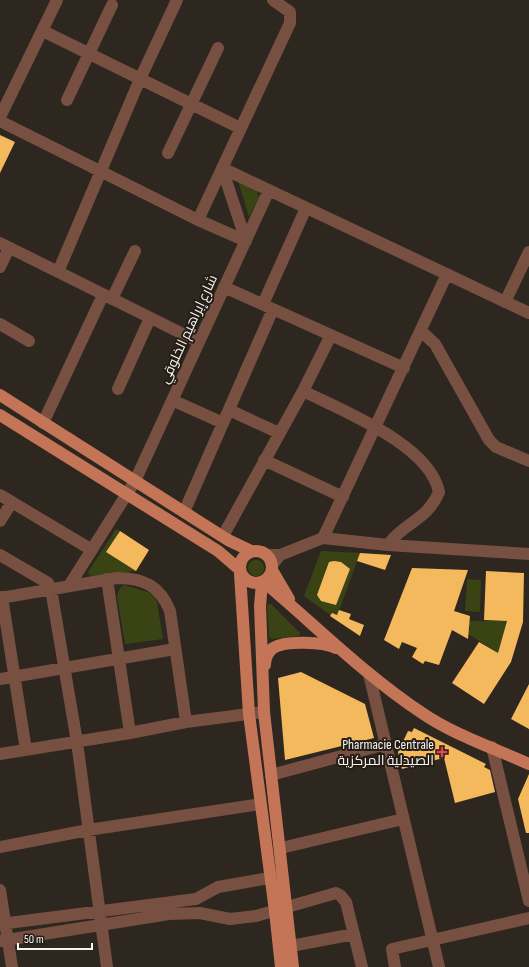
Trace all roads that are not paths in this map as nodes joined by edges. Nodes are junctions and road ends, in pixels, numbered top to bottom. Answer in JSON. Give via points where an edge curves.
{"nodes":[{"id":1,"x":57,"y":0,"type":"edge"},
{"id":2,"x":178,"y":0,"type":"edge"},
{"id":3,"x":272,"y":0,"type":"edge"},
{"id":4,"x":112,"y":5,"type":"dead end"},
{"id":5,"x":43,"y":31,"type":"junction"},
{"id":6,"x":218,"y":48,"type":"dead end"},
{"id":7,"x":89,"y":52,"type":"junction"},
{"id":8,"x":140,"y":79,"type":"junction"},
{"id":9,"x":67,"y":100,"type":"dead end"},
{"id":10,"x":191,"y":105,"type":"junction"},
{"id":11,"x":0,"y":117,"type":"edge"},
{"id":12,"x":0,"y":121,"type":"edge"},
{"id":13,"x":240,"y":128,"type":"junction"},
{"id":14,"x":168,"y":154,"type":"dead end"},
{"id":15,"x":222,"y":168,"type":"junction"},
{"id":16,"x":101,"y":171,"type":"junction"},
{"id":17,"x":269,"y":190,"type":"junction"},
{"id":18,"x":306,"y":208,"type":"junction"},
{"id":19,"x":198,"y":220,"type":"junction"},
{"id":20,"x":246,"y":241,"type":"junction"},
{"id":21,"x":5,"y":246,"type":"edge"},
{"id":22,"x":135,"y":251,"type":"dead end"},
{"id":23,"x":529,"y":252,"type":"edge"},
{"id":24,"x":0,"y":267,"type":"edge"},
{"id":25,"x":58,"y":272,"type":"junction"},
{"id":26,"x":447,"y":274,"type":"junction"},
{"id":27,"x":224,"y":286,"type":"junction"},
{"id":28,"x":108,"y":297,"type":"junction"},
{"id":29,"x":505,"y":302,"type":"junction"},
{"id":30,"x":268,"y":306,"type":"junction"},
{"id":31,"x":529,"y":313,"type":"edge"},
{"id":32,"x":150,"y":318,"type":"junction"},
{"id":33,"x":0,"y":324,"type":"edge"},
{"id":34,"x":422,"y":331,"type":"junction"},
{"id":35,"x":331,"y":335,"type":"junction"},
{"id":36,"x":29,"y":341,"type":"dead end"},
{"id":37,"x":199,"y":342,"type":"junction"},
{"id":38,"x":404,"y":368,"type":"junction"},
{"id":39,"x":118,"y":389,"type":"dead end"},
{"id":40,"x":303,"y":391,"type":"junction"},
{"id":41,"x":0,"y":395,"type":"edge"},
{"id":42,"x":172,"y":400,"type":"junction"},
{"id":43,"x":229,"y":410,"type":"junction"},
{"id":44,"x":0,"y":415,"type":"edge"},
{"id":45,"x":43,"y":423,"type":"junction"},
{"id":46,"x":223,"y":423,"type":"junction"},
{"id":47,"x":376,"y":428,"type":"junction"},
{"id":48,"x":280,"y":433,"type":"junction"},
{"id":49,"x":264,"y":460,"type":"junction"},
{"id":50,"x":529,"y":461,"type":"edge"},
{"id":51,"x":134,"y":481,"type":"junction"},
{"id":52,"x":0,"y":495,"type":"edge"},
{"id":53,"x":127,"y":495,"type":"junction"},
{"id":54,"x":343,"y":497,"type":"junction"},
{"id":55,"x":12,"y":502,"type":"junction"},
{"id":56,"x":184,"y":512,"type":"junction"},
{"id":57,"x":0,"y":521,"type":"edge"},
{"id":58,"x":222,"y":536,"type":"junction"},
{"id":59,"x":323,"y":538,"type":"junction"},
{"id":60,"x":388,"y":545,"type":"junction"},
{"id":61,"x":92,"y":550,"type":"junction"},
{"id":62,"x":251,"y":551,"type":"junction"},
{"id":63,"x":529,"y":554,"type":"edge"},
{"id":64,"x":0,"y":555,"type":"edge"},
{"id":65,"x":270,"y":563,"type":"junction"},
{"id":66,"x":240,"y":571,"type":"junction"},
{"id":67,"x":107,"y":580,"type":"junction"},
{"id":68,"x":263,"y":582,"type":"junction"},
{"id":69,"x":69,"y":586,"type":"junction"},
{"id":70,"x":51,"y":589,"type":"junction"},
{"id":71,"x":1,"y":597,"type":"edge"},
{"id":72,"x":295,"y":608,"type":"junction"},
{"id":73,"x":175,"y":649,"type":"junction"},
{"id":74,"x":344,"y":653,"type":"junction"},
{"id":75,"x":119,"y":658,"type":"junction"},
{"id":76,"x":64,"y":668,"type":"junction"},
{"id":77,"x":369,"y":674,"type":"junction"},
{"id":78,"x":16,"y":676,"type":"junction"},
{"id":79,"x":0,"y":679,"type":"edge"},
{"id":80,"x":263,"y":686,"type":"junction"},
{"id":81,"x":264,"y":712,"type":"junction"},
{"id":82,"x":250,"y":714,"type":"junction"},
{"id":83,"x":186,"y":722,"type":"junction"},
{"id":84,"x":130,"y":733,"type":"junction"},
{"id":85,"x":77,"y":742,"type":"junction"},
{"id":86,"x":386,"y":744,"type":"junction"},
{"id":87,"x":492,"y":747,"type":"junction"},
{"id":88,"x":26,"y":750,"type":"junction"},
{"id":89,"x":0,"y":754,"type":"edge"},
{"id":90,"x":529,"y":764,"type":"edge"},
{"id":91,"x":271,"y":774,"type":"junction"},
{"id":92,"x":261,"y":804,"type":"junction"},
{"id":93,"x":403,"y":819,"type":"junction"},
{"id":94,"x":88,"y":830,"type":"junction"},
{"id":95,"x":0,"y":847,"type":"edge"},
{"id":96,"x":281,"y":848,"type":"junction"},
{"id":97,"x":284,"y":876,"type":"junction"},
{"id":98,"x":270,"y":877,"type":"junction"},
{"id":99,"x":0,"y":890,"type":"edge"},
{"id":100,"x":205,"y":893,"type":"junction"},
{"id":101,"x":529,"y":901,"type":"edge"},
{"id":102,"x":287,"y":907,"type":"junction"},
{"id":103,"x":275,"y":911,"type":"junction"},
{"id":104,"x":207,"y":914,"type":"junction"},
{"id":105,"x":100,"y":918,"type":"junction"},
{"id":106,"x":529,"y":918,"type":"edge"},
{"id":107,"x":2,"y":924,"type":"edge"},
{"id":108,"x":354,"y":934,"type":"junction"},
{"id":109,"x":4,"y":940,"type":"edge"},
{"id":110,"x":433,"y":940,"type":"junction"},
{"id":111,"x":291,"y":946,"type":"junction"},
{"id":112,"x":12,"y":967,"type":"edge"},
{"id":113,"x":107,"y":967,"type":"edge"},
{"id":114,"x":281,"y":967,"type":"edge"},
{"id":115,"x":293,"y":967,"type":"edge"},
{"id":116,"x":362,"y":967,"type":"edge"},
{"id":117,"x":395,"y":967,"type":"edge"},
{"id":118,"x":439,"y":967,"type":"edge"}],
"edges":[{"from":1,"to":5,"type":"street"},
{"from":2,"to":8,"type":"street"},
{"from":3,"to":13,"type":"street","via":[[290,12],[290,23]]},
{"from":4,"to":7,"type":"street"},
{"from":5,"to":7,"type":"street"},
{"from":5,"to":11,"type":"street"},
{"from":6,"to":10,"type":"street"},
{"from":7,"to":8,"type":"street"},
{"from":7,"to":9,"type":"street"},
{"from":8,"to":10,"type":"street"},
{"from":8,"to":16,"type":"street"},
{"from":10,"to":13,"type":"street"},
{"from":10,"to":14,"type":"street"},
{"from":12,"to":16,"type":"street"},
{"from":13,"to":15,"type":"street"},
{"from":15,"to":17,"type":"street"},
{"from":15,"to":19,"type":"street"},
{"from":15,"to":20,"type":"street"},
{"from":16,"to":19,"type":"street"},
{"from":16,"to":25,"type":"street"},
{"from":17,"to":18,"type":"street"},
{"from":17,"to":20,"type":"street","name":"شارع إبراهيم الخلوقي"},
{"from":18,"to":26,"type":"street"},
{"from":18,"to":30,"type":"street"},
{"from":19,"to":20,"type":"street"},
{"from":20,"to":27,"type":"street","name":"شارع إبراهيم الخلوقي"},
{"from":21,"to":24,"type":"street"},
{"from":21,"to":25,"type":"street"},
{"from":22,"to":28,"type":"street"},
{"from":23,"to":29,"type":"street"},
{"from":25,"to":28,"type":"street"},
{"from":26,"to":29,"type":"street"},
{"from":26,"to":34,"type":"street"},
{"from":27,"to":30,"type":"street"},
{"from":27,"to":37,"type":"street","name":"شارع إبراهيم الخلوقي"},
{"from":28,"to":32,"type":"street"},
{"from":28,"to":45,"type":"street"},
{"from":29,"to":31,"type":"street"},
{"from":30,"to":35,"type":"street"},
{"from":30,"to":43,"type":"street"},
{"from":32,"to":37,"type":"street"},
{"from":32,"to":39,"type":"street"},
{"from":33,"to":36,"type":"street"},
{"from":34,"to":38,"type":"street"},
{"from":34,"to":50,"type":"street","via":[[435,344],[489,440],[496,447]]},
{"from":35,"to":38,"type":"street"},
{"from":35,"to":40,"type":"street"},
{"from":37,"to":42,"type":"street","name":"شارع إبراهيم الخلوقي"},
{"from":38,"to":47,"type":"street"},
{"from":40,"to":47,"type":"street"},
{"from":40,"to":48,"type":"street"},
{"from":41,"to":45,"type":"main road"},
{"from":42,"to":46,"type":"street"},
{"from":42,"to":51,"type":"street","name":"شارع إبراهيم الخلوقي"},
{"from":43,"to":46,"type":"street"},
{"from":43,"to":48,"type":"street"},
{"from":44,"to":53,"type":"main road"},
{"from":45,"to":51,"type":"main road"},
{"from":46,"to":56,"type":"street"},
{"from":47,"to":54,"type":"street"},
{"from":47,"to":60,"type":"street","via":[[405,445],[431,474],[439,492],[427,513],[395,535]]},
{"from":48,"to":49,"type":"street"},
{"from":49,"to":54,"type":"street"},
{"from":49,"to":58,"type":"street"},
{"from":51,"to":53,"type":"street","name":"شارع إبراهيم الخلوقي"},
{"from":51,"to":56,"type":"main road"},
{"from":52,"to":55,"type":"street"},
{"from":53,"to":61,"type":"street","name":"شارع إبراهيم الخلوقي"},
{"from":53,"to":66,"type":"main road","via":[[218,551]]},
{"from":54,"to":59,"type":"street"},
{"from":55,"to":57,"type":"street"},
{"from":55,"to":61,"type":"street"},
{"from":56,"to":58,"type":"main road"},
{"from":58,"to":62,"type":"main road"},
{"from":59,"to":60,"type":"street"},
{"from":59,"to":65,"type":"street","via":[[280,555]]},
{"from":60,"to":63,"type":"street"},
{"from":61,"to":69,"type":"street","name":"شارع إبراهيم الخلوقي"},
{"from":62,"to":65,"type":"main road","via":[[257,551]]},
{"from":62,"to":66,"type":"main road","via":[[244,556]]},
{"from":64,"to":70,"type":"street","via":[[48,583]]},
{"from":65,"to":68,"type":"main road","via":[[270,575]]},
{"from":65,"to":72,"type":"main road"},
{"from":66,"to":68,"type":"main road","via":[[247,582]]},
{"from":66,"to":82,"type":"main road"},
{"from":67,"to":69,"type":"street"},
{"from":67,"to":73,"type":"street","via":[[130,578],[160,592],[170,611]]},
{"from":67,"to":75,"type":"street"},
{"from":68,"to":72,"type":"main road"},
{"from":68,"to":80,"type":"main road","via":[[260,606]]},
{"from":69,"to":70,"type":"street"},
{"from":70,"to":71,"type":"street"},
{"from":70,"to":76,"type":"street"},
{"from":71,"to":78,"type":"street"},
{"from":72,"to":74,"type":"main road"},
{"from":73,"to":75,"type":"street"},
{"from":73,"to":83,"type":"street"},
{"from":74,"to":77,"type":"main road"},
{"from":74,"to":80,"type":"main road","via":[[326,644],[278,646],[265,659]]},
{"from":75,"to":76,"type":"street"},
{"from":75,"to":84,"type":"street"},
{"from":76,"to":78,"type":"street"},
{"from":76,"to":85,"type":"street"},
{"from":77,"to":86,"type":"street"},
{"from":77,"to":87,"type":"main road","via":[[422,714]]},
{"from":78,"to":79,"type":"street"},
{"from":78,"to":88,"type":"street"},
{"from":80,"to":81,"type":"main road"},
{"from":81,"to":82,"type":"street"},
{"from":81,"to":91,"type":"main road"},
{"from":82,"to":83,"type":"street"},
{"from":82,"to":92,"type":"main road"},
{"from":83,"to":84,"type":"street"},
{"from":84,"to":85,"type":"street"},
{"from":85,"to":88,"type":"street"},
{"from":85,"to":94,"type":"street"},
{"from":86,"to":91,"type":"street"},
{"from":86,"to":93,"type":"street"},
{"from":87,"to":90,"type":"main road"},
{"from":87,"to":101,"type":"street"},
{"from":88,"to":89,"type":"street"},
{"from":91,"to":96,"type":"main road"},
{"from":92,"to":94,"type":"street"},
{"from":92,"to":98,"type":"main road"},
{"from":93,"to":96,"type":"street"},
{"from":93,"to":110,"type":"street"},
{"from":94,"to":95,"type":"street"},
{"from":94,"to":105,"type":"street"},
{"from":96,"to":97,"type":"main road"},
{"from":97,"to":98,"type":"street"},
{"from":97,"to":102,"type":"main road"},
{"from":98,"to":100,"type":"street","via":[[218,887]]},
{"from":98,"to":103,"type":"main road"},
{"from":99,"to":107,"type":"street"},
{"from":100,"to":104,"type":"street"},
{"from":100,"to":105,"type":"street","via":[[196,899]]},
{"from":102,"to":103,"type":"street"},
{"from":102,"to":108,"type":"street","via":[[332,893],[340,895],[346,902]]},
{"from":102,"to":111,"type":"main road"},
{"from":103,"to":104,"type":"street","via":[[230,919]]},
{"from":103,"to":114,"type":"main road"},
{"from":104,"to":105,"type":"street","via":[[192,912]]},
{"from":105,"to":107,"type":"street"},
{"from":105,"to":109,"type":"street"},
{"from":105,"to":113,"type":"street"},
{"from":106,"to":110,"type":"street"},
{"from":107,"to":109,"type":"street"},
{"from":108,"to":111,"type":"street"},
{"from":108,"to":116,"type":"street"},
{"from":109,"to":112,"type":"street"},
{"from":110,"to":117,"type":"street","via":[[392,949]]},
{"from":110,"to":118,"type":"street"},
{"from":111,"to":115,"type":"main road"}]}
